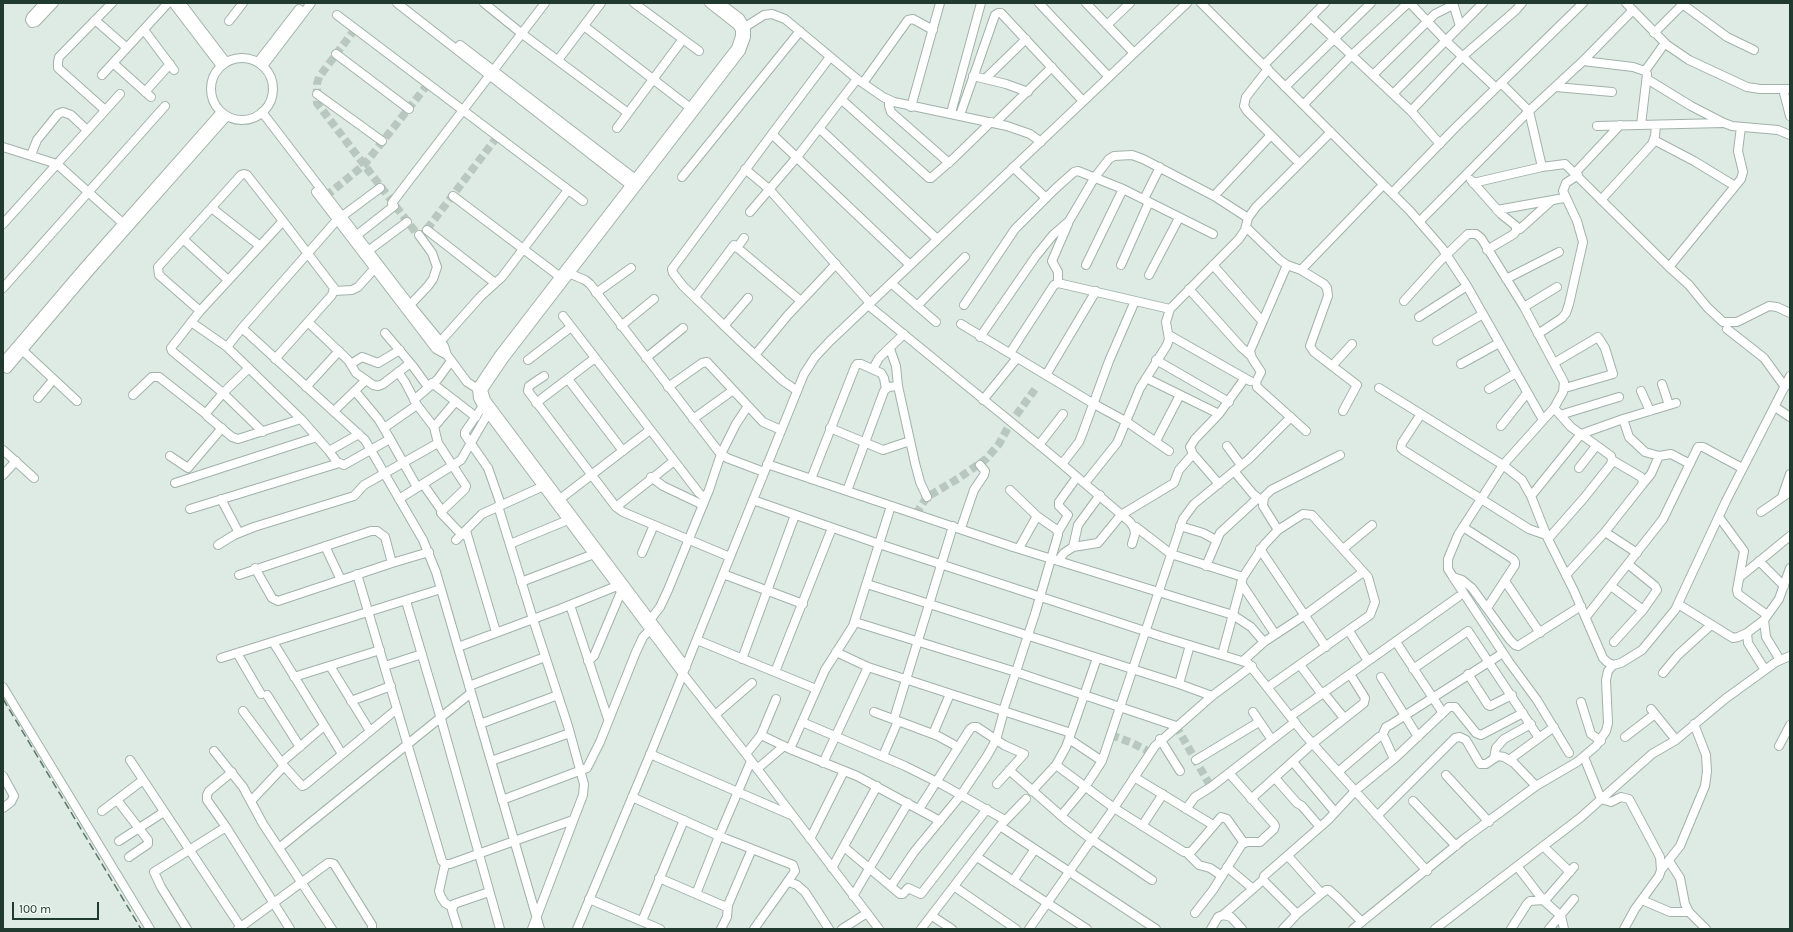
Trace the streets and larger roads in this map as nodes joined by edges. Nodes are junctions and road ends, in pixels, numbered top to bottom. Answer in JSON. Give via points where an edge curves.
{"nodes":[{"id":1,"x":44,"y":3,"type":"edge"},
{"id":2,"x":54,"y":3,"type":"edge"},
{"id":3,"x":112,"y":3,"type":"edge"},
{"id":4,"x":168,"y":3,"type":"edge"},
{"id":5,"x":173,"y":3,"type":"edge"},
{"id":6,"x":181,"y":3,"type":"edge"},
{"id":7,"x":243,"y":3,"type":"edge"},
{"id":8,"x":304,"y":3,"type":"edge"},
{"id":9,"x":311,"y":3,"type":"edge"},
{"id":10,"x":397,"y":3,"type":"edge"},
{"id":11,"x":405,"y":3,"type":"edge"},
{"id":12,"x":545,"y":3,"type":"edge"},
{"id":13,"x":601,"y":3,"type":"edge"},
{"id":14,"x":634,"y":3,"type":"edge"},
{"id":15,"x":709,"y":3,"type":"edge"},
{"id":16,"x":720,"y":3,"type":"edge"},
{"id":17,"x":940,"y":3,"type":"edge"},
{"id":18,"x":981,"y":3,"type":"edge"},
{"id":19,"x":1130,"y":3,"type":"edge"},
{"id":20,"x":1201,"y":3,"type":"edge"},
{"id":21,"x":1371,"y":3,"type":"edge"},
{"id":22,"x":1409,"y":3,"type":"edge"},
{"id":23,"x":1483,"y":3,"type":"edge"},
{"id":24,"x":1522,"y":3,"type":"edge"},
{"id":25,"x":1583,"y":3,"type":"edge"},
{"id":26,"x":1626,"y":3,"type":"edge"},
{"id":27,"x":1682,"y":3,"type":"edge"},
{"id":28,"x":488,"y":4,"type":"edge"},
{"id":29,"x":1090,"y":4,"type":"edge"},
{"id":30,"x":1323,"y":4,"type":"edge"},
{"id":31,"x":1453,"y":4,"type":"edge"},
{"id":32,"x":1045,"y":5,"type":"edge"},
{"id":33,"x":1182,"y":5,"type":"edge"},
{"id":34,"x":1633,"y":10,"type":"junction"},
{"id":35,"x":337,"y":15,"type":"dead end"},
{"id":36,"x":1311,"y":16,"type":"junction"},
{"id":37,"x":95,"y":20,"type":"junction"},
{"id":38,"x":229,"y":21,"type":"dead end"},
{"id":39,"x":1428,"y":22,"type":"junction"},
{"id":40,"x":1107,"y":25,"type":"junction"},
{"id":41,"x":584,"y":26,"type":"junction"},
{"id":42,"x":1460,"y":26,"type":"junction"},
{"id":43,"x":743,"y":29,"type":"junction"},
{"id":44,"x":144,"y":30,"type":"junction"},
{"id":45,"x":933,"y":30,"type":"junction"},
{"id":46,"x":800,"y":31,"type":"junction"},
{"id":47,"x":521,"y":33,"type":"junction"},
{"id":48,"x":1654,"y":33,"type":"junction"},
{"id":49,"x":683,"y":39,"type":"junction"},
{"id":50,"x":1026,"y":39,"type":"junction"},
{"id":51,"x":1334,"y":39,"type":"junction"},
{"id":52,"x":1446,"y":41,"type":"junction"},
{"id":53,"x":1665,"y":43,"type":"junction"},
{"id":54,"x":127,"y":48,"type":"junction"},
{"id":55,"x":1754,"y":50,"type":"dead end"},
{"id":56,"x":699,"y":51,"type":"dead end"},
{"id":57,"x":1134,"y":53,"type":"junction"},
{"id":58,"x":336,"y":54,"type":"dead end"},
{"id":59,"x":1352,"y":55,"type":"junction"},
{"id":60,"x":830,"y":57,"type":"junction"},
{"id":61,"x":1462,"y":58,"type":"junction"},
{"id":62,"x":558,"y":60,"type":"junction"},
{"id":63,"x":1583,"y":61,"type":"junction"},
{"id":64,"x":113,"y":63,"type":"junction"},
{"id":65,"x":223,"y":64,"type":"junction"},
{"id":66,"x":261,"y":64,"type":"junction"},
{"id":67,"x":1052,"y":67,"type":"junction"},
{"id":68,"x":1266,"y":67,"type":"junction"},
{"id":69,"x":1645,"y":71,"type":"junction"},
{"id":70,"x":492,"y":73,"type":"junction"},
{"id":71,"x":102,"y":75,"type":"dead end"},
{"id":72,"x":1372,"y":75,"type":"junction"},
{"id":73,"x":973,"y":76,"type":"junction"},
{"id":74,"x":1109,"y":76,"type":"junction"},
{"id":75,"x":986,"y":78,"type":"junction"},
{"id":76,"x":653,"y":79,"type":"junction"},
{"id":77,"x":1647,"y":79,"type":"junction"},
{"id":78,"x":860,"y":81,"type":"junction"},
{"id":79,"x":1498,"y":85,"type":"junction"},
{"id":80,"x":1286,"y":87,"type":"junction"},
{"id":81,"x":1556,"y":87,"type":"junction"},
{"id":82,"x":1786,"y":89,"type":"edge"},
{"id":83,"x":1028,"y":92,"type":"junction"},
{"id":84,"x":1612,"y":92,"type":"dead end"},
{"id":85,"x":120,"y":94,"type":"dead end"},
{"id":86,"x":317,"y":94,"type":"dead end"},
{"id":87,"x":1392,"y":94,"type":"junction"},
{"id":88,"x":842,"y":100,"type":"junction"},
{"id":89,"x":889,"y":100,"type":"junction"},
{"id":90,"x":1084,"y":101,"type":"junction"},
{"id":91,"x":1304,"y":104,"type":"junction"},
{"id":92,"x":165,"y":106,"type":"dead end"},
{"id":93,"x":912,"y":107,"type":"junction"},
{"id":94,"x":409,"y":109,"type":"dead end"},
{"id":95,"x":692,"y":109,"type":"junction"},
{"id":96,"x":105,"y":110,"type":"junction"},
{"id":97,"x":462,"y":111,"type":"junction"},
{"id":98,"x":1411,"y":111,"type":"junction"},
{"id":99,"x":1529,"y":111,"type":"junction"},
{"id":100,"x":628,"y":113,"type":"junction"},
{"id":101,"x":951,"y":113,"type":"junction"},
{"id":102,"x":224,"y":114,"type":"junction"},
{"id":103,"x":260,"y":114,"type":"junction"},
{"id":104,"x":960,"y":115,"type":"junction"},
{"id":105,"x":1790,"y":116,"type":"edge"},
{"id":106,"x":993,"y":122,"type":"junction"},
{"id":107,"x":1724,"y":123,"type":"junction"},
{"id":108,"x":1642,"y":125,"type":"junction"},
{"id":109,"x":1656,"y":125,"type":"junction"},
{"id":110,"x":1597,"y":126,"type":"dead end"},
{"id":111,"x":1620,"y":126,"type":"junction"},
{"id":112,"x":1741,"y":127,"type":"junction"},
{"id":113,"x":617,"y":128,"type":"dead end"},
{"id":114,"x":819,"y":128,"type":"junction"},
{"id":115,"x":87,"y":130,"type":"junction"},
{"id":116,"x":1331,"y":132,"type":"junction"},
{"id":117,"x":772,"y":134,"type":"junction"},
{"id":118,"x":1271,"y":135,"type":"junction"},
{"id":119,"x":1790,"y":135,"type":"edge"},
{"id":120,"x":1654,"y":140,"type":"junction"},
{"id":121,"x":382,"y":142,"type":"dead end"},
{"id":122,"x":1041,"y":142,"type":"junction"},
{"id":123,"x":1440,"y":144,"type":"junction"},
{"id":124,"x":3,"y":147,"type":"edge"},
{"id":125,"x":31,"y":155,"type":"junction"},
{"id":126,"x":797,"y":157,"type":"junction"},
{"id":127,"x":949,"y":163,"type":"junction"},
{"id":128,"x":1299,"y":163,"type":"junction"},
{"id":129,"x":57,"y":164,"type":"junction"},
{"id":130,"x":1013,"y":167,"type":"junction"},
{"id":131,"x":1160,"y":167,"type":"junction"},
{"id":132,"x":1542,"y":167,"type":"junction"},
{"id":133,"x":745,"y":169,"type":"junction"},
{"id":134,"x":1467,"y":174,"type":"junction"},
{"id":135,"x":1576,"y":174,"type":"junction"},
{"id":136,"x":682,"y":176,"type":"dead end"},
{"id":137,"x":1095,"y":177,"type":"junction"},
{"id":138,"x":1473,"y":183,"type":"junction"},
{"id":139,"x":634,"y":184,"type":"junction"},
{"id":140,"x":1383,"y":185,"type":"junction"},
{"id":141,"x":1735,"y":186,"type":"junction"},
{"id":142,"x":380,"y":188,"type":"dead end"},
{"id":143,"x":769,"y":189,"type":"junction"},
{"id":144,"x":1123,"y":189,"type":"junction"},
{"id":145,"x":568,"y":190,"type":"junction"},
{"id":146,"x":88,"y":193,"type":"junction"},
{"id":147,"x":1392,"y":193,"type":"junction"},
{"id":148,"x":453,"y":196,"type":"dead end"},
{"id":149,"x":1214,"y":196,"type":"junction"},
{"id":150,"x":1046,"y":198,"type":"junction"},
{"id":151,"x":1564,"y":198,"type":"junction"},
{"id":152,"x":1551,"y":200,"type":"junction"},
{"id":153,"x":1601,"y":200,"type":"junction"},
{"id":154,"x":583,"y":201,"type":"dead end"},
{"id":155,"x":1146,"y":201,"type":"junction"},
{"id":156,"x":213,"y":208,"type":"junction"},
{"id":157,"x":1497,"y":210,"type":"junction"},
{"id":158,"x":750,"y":212,"type":"dead end"},
{"id":159,"x":340,"y":218,"type":"junction"},
{"id":160,"x":1179,"y":218,"type":"junction"},
{"id":161,"x":1248,"y":218,"type":"junction"},
{"id":162,"x":284,"y":221,"type":"junction"},
{"id":163,"x":1069,"y":221,"type":"junction"},
{"id":164,"x":407,"y":222,"type":"dead end"},
{"id":165,"x":1420,"y":222,"type":"junction"},
{"id":166,"x":3,"y":224,"type":"edge"},
{"id":167,"x":125,"y":226,"type":"junction"},
{"id":168,"x":1246,"y":227,"type":"junction"},
{"id":169,"x":1520,"y":229,"type":"dead end"},
{"id":170,"x":427,"y":230,"type":"dead end"},
{"id":171,"x":1213,"y":234,"type":"dead end"},
{"id":172,"x":357,"y":235,"type":"junction"},
{"id":173,"x":419,"y":235,"type":"dead end"},
{"id":174,"x":744,"y":238,"type":"dead end"},
{"id":175,"x":184,"y":239,"type":"junction"},
{"id":176,"x":937,"y":239,"type":"junction"},
{"id":177,"x":260,"y":246,"type":"junction"},
{"id":178,"x":737,"y":248,"type":"junction"},
{"id":179,"x":523,"y":250,"type":"junction"},
{"id":180,"x":1487,"y":250,"type":"junction"},
{"id":181,"x":368,"y":251,"type":"junction"},
{"id":182,"x":1559,"y":252,"type":"dead end"},
{"id":183,"x":308,"y":253,"type":"junction"},
{"id":184,"x":1447,"y":256,"type":"junction"},
{"id":185,"x":965,"y":257,"type":"dead end"},
{"id":186,"x":836,"y":264,"type":"junction"},
{"id":187,"x":910,"y":265,"type":"junction"},
{"id":188,"x":1086,"y":265,"type":"dead end"},
{"id":189,"x":1121,"y":265,"type":"dead end"},
{"id":190,"x":1213,"y":265,"type":"junction"},
{"id":191,"x":1286,"y":265,"type":"junction"},
{"id":192,"x":1669,"y":267,"type":"junction"},
{"id":193,"x":630,"y":268,"type":"dead end"},
{"id":194,"x":374,"y":269,"type":"junction"},
{"id":195,"x":1301,"y":270,"type":"junction"},
{"id":196,"x":565,"y":275,"type":"junction"},
{"id":197,"x":1149,"y":275,"type":"dead end"},
{"id":198,"x":1506,"y":279,"type":"junction"},
{"id":199,"x":228,"y":280,"type":"junction"},
{"id":200,"x":495,"y":283,"type":"junction"},
{"id":201,"x":891,"y":283,"type":"junction"},
{"id":202,"x":1058,"y":283,"type":"junction"},
{"id":203,"x":1466,"y":286,"type":"junction"},
{"id":204,"x":1558,"y":287,"type":"dead end"},
{"id":205,"x":3,"y":288,"type":"edge"},
{"id":206,"x":1189,"y":289,"type":"junction"},
{"id":207,"x":334,"y":291,"type":"junction"},
{"id":208,"x":1096,"y":291,"type":"junction"},
{"id":209,"x":596,"y":293,"type":"junction"},
{"id":210,"x":694,"y":296,"type":"junction"},
{"id":211,"x":748,"y":298,"type":"dead end"},
{"id":212,"x":654,"y":299,"type":"dead end"},
{"id":213,"x":801,"y":301,"type":"junction"},
{"id":214,"x":1135,"y":301,"type":"junction"},
{"id":215,"x":1404,"y":301,"type":"dead end"},
{"id":216,"x":869,"y":304,"type":"junction"},
{"id":217,"x":964,"y":305,"type":"dead end"},
{"id":218,"x":410,"y":306,"type":"junction"},
{"id":219,"x":917,"y":306,"type":"junction"},
{"id":220,"x":1524,"y":307,"type":"junction"},
{"id":221,"x":1170,"y":309,"type":"junction"},
{"id":222,"x":200,"y":311,"type":"junction"},
{"id":223,"x":1790,"y":313,"type":"edge"},
{"id":224,"x":1483,"y":314,"type":"junction"},
{"id":225,"x":563,"y":316,"type":"dead end"},
{"id":226,"x":1419,"y":318,"type":"dead end"},
{"id":227,"x":1262,"y":321,"type":"junction"},
{"id":228,"x":191,"y":322,"type":"junction"},
{"id":229,"x":308,"y":322,"type":"junction"},
{"id":230,"x":936,"y":322,"type":"dead end"},
{"id":231,"x":961,"y":324,"type":"dead end"},
{"id":232,"x":621,"y":326,"type":"junction"},
{"id":233,"x":724,"y":326,"type":"junction"},
{"id":234,"x":571,"y":327,"type":"junction"},
{"id":235,"x":242,"y":328,"type":"junction"},
{"id":236,"x":683,"y":328,"type":"dead end"},
{"id":237,"x":1727,"y":329,"type":"dead end"},
{"id":238,"x":385,"y":333,"type":"dead end"},
{"id":239,"x":904,"y":334,"type":"junction"},
{"id":240,"x":1168,"y":334,"type":"junction"},
{"id":241,"x":1538,"y":334,"type":"junction"},
{"id":242,"x":980,"y":337,"type":"junction"},
{"id":243,"x":1437,"y":341,"type":"dead end"},
{"id":244,"x":440,"y":342,"type":"junction"},
{"id":245,"x":1499,"y":343,"type":"junction"},
{"id":246,"x":1352,"y":344,"type":"dead end"},
{"id":247,"x":227,"y":347,"type":"junction"},
{"id":248,"x":20,"y":348,"type":"junction"},
{"id":249,"x":890,"y":349,"type":"junction"},
{"id":250,"x":400,"y":350,"type":"junction"},
{"id":251,"x":339,"y":351,"type":"junction"},
{"id":252,"x":755,"y":355,"type":"junction"},
{"id":253,"x":1250,"y":355,"type":"junction"},
{"id":254,"x":1013,"y":356,"type":"junction"},
{"id":255,"x":449,"y":358,"type":"junction"},
{"id":256,"x":595,"y":358,"type":"junction"},
{"id":257,"x":646,"y":358,"type":"junction"},
{"id":258,"x":275,"y":359,"type":"junction"},
{"id":259,"x":528,"y":360,"type":"dead end"},
{"id":260,"x":1156,"y":360,"type":"junction"},
{"id":261,"x":1554,"y":362,"type":"junction"},
{"id":262,"x":351,"y":364,"type":"junction"},
{"id":263,"x":411,"y":364,"type":"junction"},
{"id":264,"x":1461,"y":364,"type":"dead end"},
{"id":265,"x":3,"y":366,"type":"edge"},
{"id":266,"x":1332,"y":366,"type":"junction"},
{"id":267,"x":250,"y":368,"type":"junction"},
{"id":268,"x":873,"y":369,"type":"junction"},
{"id":269,"x":398,"y":372,"type":"junction"},
{"id":270,"x":1516,"y":373,"type":"junction"},
{"id":271,"x":1046,"y":375,"type":"junction"},
{"id":272,"x":544,"y":376,"type":"dead end"},
{"id":273,"x":1790,"y":376,"type":"edge"},
{"id":274,"x":1146,"y":378,"type":"junction"},
{"id":275,"x":1246,"y":378,"type":"junction"},
{"id":276,"x":568,"y":379,"type":"junction"},
{"id":277,"x":53,"y":380,"type":"junction"},
{"id":278,"x":366,"y":380,"type":"junction"},
{"id":279,"x":1662,"y":384,"type":"dead end"},
{"id":280,"x":430,"y":385,"type":"junction"},
{"id":281,"x":1256,"y":385,"type":"junction"},
{"id":282,"x":898,"y":386,"type":"junction"},
{"id":283,"x":306,"y":387,"type":"junction"},
{"id":284,"x":668,"y":387,"type":"junction"},
{"id":285,"x":1785,"y":387,"type":"junction"},
{"id":286,"x":1379,"y":388,"type":"dead end"},
{"id":287,"x":1565,"y":388,"type":"junction"},
{"id":288,"x":886,"y":389,"type":"junction"},
{"id":289,"x":1489,"y":389,"type":"dead end"},
{"id":290,"x":796,"y":390,"type":"junction"},
{"id":291,"x":1641,"y":390,"type":"dead end"},
{"id":292,"x":355,"y":391,"type":"junction"},
{"id":293,"x":480,"y":391,"type":"junction"},
{"id":294,"x":732,"y":391,"type":"junction"},
{"id":295,"x":224,"y":393,"type":"junction"},
{"id":296,"x":1527,"y":393,"type":"junction"},
{"id":297,"x":133,"y":395,"type":"dead end"},
{"id":298,"x":1180,"y":395,"type":"junction"},
{"id":299,"x":1619,"y":397,"type":"dead end"},
{"id":300,"x":38,"y":398,"type":"dead end"},
{"id":301,"x":983,"y":400,"type":"junction"},
{"id":302,"x":77,"y":401,"type":"dead end"},
{"id":303,"x":456,"y":401,"type":"junction"},
{"id":304,"x":416,"y":402,"type":"junction"},
{"id":305,"x":1229,"y":402,"type":"junction"},
{"id":306,"x":536,"y":404,"type":"junction"},
{"id":307,"x":1094,"y":404,"type":"junction"},
{"id":308,"x":748,"y":406,"type":"junction"},
{"id":309,"x":1775,"y":407,"type":"junction"},
{"id":310,"x":1554,"y":408,"type":"junction"},
{"id":311,"x":487,"y":409,"type":"junction"},
{"id":312,"x":334,"y":411,"type":"junction"},
{"id":313,"x":1343,"y":411,"type":"dead end"},
{"id":314,"x":1650,"y":411,"type":"junction"},
{"id":315,"x":206,"y":414,"type":"junction"},
{"id":316,"x":1063,"y":414,"type":"dead end"},
{"id":317,"x":1219,"y":414,"type":"junction"},
{"id":318,"x":1421,"y":414,"type":"junction"},
{"id":319,"x":1560,"y":415,"type":"junction"},
{"id":320,"x":476,"y":417,"type":"junction"},
{"id":321,"x":1291,"y":417,"type":"junction"},
{"id":322,"x":1790,"y":417,"type":"edge"},
{"id":323,"x":301,"y":419,"type":"junction"},
{"id":324,"x":693,"y":419,"type":"junction"},
{"id":325,"x":1623,"y":419,"type":"junction"},
{"id":326,"x":1543,"y":420,"type":"junction"},
{"id":327,"x":1127,"y":422,"type":"junction"},
{"id":328,"x":1502,"y":426,"type":"dead end"},
{"id":329,"x":434,"y":427,"type":"junction"},
{"id":330,"x":222,"y":428,"type":"junction"},
{"id":331,"x":384,"y":428,"type":"junction"},
{"id":332,"x":830,"y":428,"type":"junction"},
{"id":333,"x":650,"y":430,"type":"junction"},
{"id":334,"x":781,"y":430,"type":"junction"},
{"id":335,"x":1306,"y":431,"type":"dead end"},
{"id":336,"x":263,"y":432,"type":"junction"},
{"id":337,"x":359,"y":434,"type":"junction"},
{"id":338,"x":1581,"y":434,"type":"junction"},
{"id":339,"x":317,"y":437,"type":"junction"},
{"id":340,"x":390,"y":440,"type":"junction"},
{"id":341,"x":910,"y":441,"type":"junction"},
{"id":342,"x":1156,"y":441,"type":"junction"},
{"id":343,"x":865,"y":442,"type":"junction"},
{"id":344,"x":438,"y":443,"type":"junction"},
{"id":345,"x":471,"y":445,"type":"junction"},
{"id":346,"x":1039,"y":445,"type":"junction"},
{"id":347,"x":1227,"y":446,"type":"dead end"},
{"id":348,"x":1596,"y":446,"type":"junction"},
{"id":349,"x":3,"y":450,"type":"edge"},
{"id":350,"x":371,"y":450,"type":"junction"},
{"id":351,"x":329,"y":451,"type":"junction"},
{"id":352,"x":623,"y":451,"type":"junction"},
{"id":353,"x":1169,"y":451,"type":"dead end"},
{"id":354,"x":721,"y":454,"type":"junction"},
{"id":355,"x":1193,"y":454,"type":"junction"},
{"id":356,"x":1340,"y":455,"type":"dead end"},
{"id":357,"x":170,"y":456,"type":"dead end"},
{"id":358,"x":1659,"y":456,"type":"junction"},
{"id":359,"x":1612,"y":460,"type":"junction"},
{"id":360,"x":16,"y":461,"type":"junction"},
{"id":361,"x":674,"y":461,"type":"junction"},
{"id":362,"x":337,"y":462,"type":"junction"},
{"id":363,"x":403,"y":463,"type":"junction"},
{"id":364,"x":767,"y":464,"type":"junction"},
{"id":365,"x":1062,"y":464,"type":"junction"},
{"id":366,"x":1690,"y":464,"type":"junction"},
{"id":367,"x":980,"y":465,"type":"dead end"},
{"id":368,"x":1241,"y":465,"type":"junction"},
{"id":369,"x":1503,"y":465,"type":"junction"},
{"id":370,"x":454,"y":466,"type":"junction"},
{"id":371,"x":1579,"y":468,"type":"dead end"},
{"id":372,"x":1742,"y":468,"type":"junction"},
{"id":373,"x":1234,"y":471,"type":"junction"},
{"id":374,"x":764,"y":472,"type":"junction"},
{"id":375,"x":385,"y":474,"type":"junction"},
{"id":376,"x":1790,"y":474,"type":"edge"},
{"id":377,"x":3,"y":475,"type":"edge"},
{"id":378,"x":591,"y":476,"type":"junction"},
{"id":379,"x":651,"y":477,"type":"junction"},
{"id":380,"x":1077,"y":477,"type":"junction"},
{"id":381,"x":34,"y":478,"type":"dead end"},
{"id":382,"x":810,"y":479,"type":"junction"},
{"id":383,"x":175,"y":483,"type":"dead end"},
{"id":384,"x":1086,"y":483,"type":"junction"},
{"id":385,"x":1219,"y":484,"type":"junction"},
{"id":386,"x":420,"y":485,"type":"junction"},
{"id":387,"x":546,"y":485,"type":"junction"},
{"id":388,"x":1642,"y":485,"type":"junction"},
{"id":389,"x":1010,"y":490,"type":"dead end"},
{"id":390,"x":847,"y":491,"type":"junction"},
{"id":391,"x":1790,"y":492,"type":"edge"},
{"id":392,"x":1100,"y":495,"type":"junction"},
{"id":393,"x":1532,"y":496,"type":"junction"},
{"id":394,"x":927,"y":497,"type":"dead end"},
{"id":395,"x":1782,"y":497,"type":"junction"},
{"id":396,"x":1481,"y":498,"type":"junction"},
{"id":397,"x":220,"y":499,"type":"junction"},
{"id":398,"x":399,"y":499,"type":"junction"},
{"id":399,"x":560,"y":499,"type":"junction"},
{"id":400,"x":753,"y":500,"type":"junction"},
{"id":401,"x":1260,"y":500,"type":"junction"},
{"id":402,"x":704,"y":501,"type":"junction"},
{"id":403,"x":499,"y":506,"type":"junction"},
{"id":404,"x":891,"y":506,"type":"junction"},
{"id":405,"x":616,"y":507,"type":"junction"},
{"id":406,"x":190,"y":509,"type":"dead end"},
{"id":407,"x":442,"y":511,"type":"junction"},
{"id":408,"x":1761,"y":512,"type":"dead end"},
{"id":409,"x":1121,"y":515,"type":"junction"},
{"id":410,"x":795,"y":516,"type":"junction"},
{"id":411,"x":1037,"y":516,"type":"junction"},
{"id":412,"x":1719,"y":517,"type":"junction"},
{"id":413,"x":568,"y":520,"type":"junction"},
{"id":414,"x":654,"y":525,"type":"junction"},
{"id":415,"x":1372,"y":525,"type":"dead end"},
{"id":416,"x":1180,"y":526,"type":"junction"},
{"id":417,"x":957,"y":527,"type":"junction"},
{"id":418,"x":1136,"y":527,"type":"dead end"},
{"id":419,"x":1463,"y":527,"type":"junction"},
{"id":420,"x":832,"y":528,"type":"junction"},
{"id":421,"x":1278,"y":530,"type":"junction"},
{"id":422,"x":1058,"y":532,"type":"junction"},
{"id":423,"x":1605,"y":532,"type":"junction"},
{"id":424,"x":239,"y":533,"type":"junction"},
{"id":425,"x":462,"y":535,"type":"junction"},
{"id":426,"x":1790,"y":536,"type":"edge"},
{"id":427,"x":1547,"y":537,"type":"junction"},
{"id":428,"x":688,"y":539,"type":"junction"},
{"id":429,"x":1216,"y":540,"type":"junction"},
{"id":430,"x":510,"y":544,"type":"junction"},
{"id":431,"x":879,"y":544,"type":"junction"},
{"id":432,"x":1132,"y":544,"type":"dead end"},
{"id":433,"x":218,"y":545,"type":"dead end"},
{"id":434,"x":325,"y":546,"type":"junction"},
{"id":435,"x":1073,"y":547,"type":"junction"},
{"id":436,"x":1019,"y":548,"type":"junction"},
{"id":437,"x":1343,"y":548,"type":"junction"},
{"id":438,"x":1260,"y":549,"type":"junction"},
{"id":439,"x":430,"y":552,"type":"junction"},
{"id":440,"x":642,"y":553,"type":"dead end"},
{"id":441,"x":1637,"y":553,"type":"junction"},
{"id":442,"x":594,"y":554,"type":"junction"},
{"id":443,"x":1171,"y":554,"type":"junction"},
{"id":444,"x":730,"y":557,"type":"junction"},
{"id":445,"x":1055,"y":560,"type":"junction"},
{"id":446,"x":1759,"y":561,"type":"junction"},
{"id":447,"x":392,"y":563,"type":"junction"},
{"id":448,"x":1628,"y":564,"type":"junction"},
{"id":449,"x":942,"y":565,"type":"junction"},
{"id":450,"x":1206,"y":566,"type":"junction"},
{"id":451,"x":255,"y":568,"type":"junction"},
{"id":452,"x":1790,"y":568,"type":"edge"},
{"id":453,"x":1363,"y":572,"type":"junction"},
{"id":454,"x":357,"y":574,"type":"junction"},
{"id":455,"x":723,"y":574,"type":"junction"},
{"id":456,"x":239,"y":575,"type":"dead end"},
{"id":457,"x":1566,"y":575,"type":"junction"},
{"id":458,"x":1453,"y":577,"type":"junction"},
{"id":459,"x":1740,"y":577,"type":"junction"},
{"id":460,"x":340,"y":580,"type":"junction"},
{"id":461,"x":1242,"y":580,"type":"junction"},
{"id":462,"x":1505,"y":581,"type":"junction"},
{"id":463,"x":521,"y":582,"type":"junction"},
{"id":464,"x":1786,"y":583,"type":"edge"},
{"id":465,"x":867,"y":584,"type":"junction"},
{"id":466,"x":1611,"y":586,"type":"junction"},
{"id":467,"x":619,"y":589,"type":"junction"},
{"id":468,"x":441,"y":590,"type":"junction"},
{"id":469,"x":768,"y":590,"type":"junction"},
{"id":470,"x":1159,"y":592,"type":"junction"},
{"id":471,"x":1040,"y":597,"type":"junction"},
{"id":472,"x":1458,"y":597,"type":"dead end"},
{"id":473,"x":406,"y":601,"type":"junction"},
{"id":474,"x":803,"y":604,"type":"junction"},
{"id":475,"x":930,"y":604,"type":"junction"},
{"id":476,"x":1678,"y":604,"type":"junction"},
{"id":477,"x":570,"y":605,"type":"junction"},
{"id":478,"x":1581,"y":606,"type":"junction"},
{"id":479,"x":1487,"y":608,"type":"junction"},
{"id":480,"x":1643,"y":610,"type":"junction"},
{"id":481,"x":368,"y":612,"type":"junction"},
{"id":482,"x":1233,"y":615,"type":"junction"},
{"id":483,"x":1305,"y":615,"type":"junction"},
{"id":484,"x":1586,"y":617,"type":"junction"},
{"id":485,"x":1766,"y":618,"type":"junction"},
{"id":486,"x":533,"y":619,"type":"junction"},
{"id":487,"x":855,"y":622,"type":"junction"},
{"id":488,"x":651,"y":625,"type":"junction"},
{"id":489,"x":1712,"y":625,"type":"junction"},
{"id":490,"x":1350,"y":631,"type":"junction"},
{"id":491,"x":496,"y":632,"type":"junction"},
{"id":492,"x":1146,"y":632,"type":"junction"},
{"id":493,"x":1540,"y":633,"type":"junction"},
{"id":494,"x":1747,"y":633,"type":"junction"},
{"id":495,"x":1275,"y":634,"type":"junction"},
{"id":496,"x":1028,"y":635,"type":"junction"},
{"id":497,"x":696,"y":640,"type":"junction"},
{"id":498,"x":273,"y":642,"type":"junction"},
{"id":499,"x":918,"y":642,"type":"junction"},
{"id":500,"x":1264,"y":642,"type":"junction"},
{"id":501,"x":1396,"y":642,"type":"junction"},
{"id":502,"x":1614,"y":642,"type":"dead end"},
{"id":503,"x":1190,"y":645,"type":"junction"},
{"id":504,"x":458,"y":647,"type":"junction"},
{"id":505,"x":1326,"y":647,"type":"junction"},
{"id":506,"x":380,"y":650,"type":"junction"},
{"id":507,"x":836,"y":652,"type":"junction"},
{"id":508,"x":237,"y":653,"type":"junction"},
{"id":509,"x":1503,"y":653,"type":"junction"},
{"id":510,"x":422,"y":654,"type":"junction"},
{"id":511,"x":1222,"y":655,"type":"junction"},
{"id":512,"x":1790,"y":656,"type":"edge"},
{"id":513,"x":545,"y":657,"type":"junction"},
{"id":514,"x":221,"y":658,"type":"dead end"},
{"id":515,"x":742,"y":658,"type":"junction"},
{"id":516,"x":1097,"y":658,"type":"junction"},
{"id":517,"x":1780,"y":660,"type":"junction"},
{"id":518,"x":588,"y":661,"type":"junction"},
{"id":519,"x":1243,"y":661,"type":"junction"},
{"id":520,"x":1368,"y":661,"type":"junction"},
{"id":521,"x":1489,"y":662,"type":"junction"},
{"id":522,"x":1300,"y":665,"type":"junction"},
{"id":523,"x":1613,"y":665,"type":"junction"},
{"id":524,"x":330,"y":666,"type":"junction"},
{"id":525,"x":385,"y":666,"type":"junction"},
{"id":526,"x":1252,"y":666,"type":"junction"},
{"id":527,"x":868,"y":667,"type":"junction"},
{"id":528,"x":1413,"y":668,"type":"junction"},
{"id":529,"x":1133,"y":670,"type":"junction"},
{"id":530,"x":1765,"y":670,"type":"junction"},
{"id":531,"x":684,"y":671,"type":"junction"},
{"id":532,"x":775,"y":672,"type":"junction"},
{"id":533,"x":1016,"y":672,"type":"junction"},
{"id":534,"x":1663,"y":673,"type":"dead end"},
{"id":535,"x":1350,"y":674,"type":"junction"},
{"id":536,"x":1468,"y":674,"type":"junction"},
{"id":537,"x":294,"y":677,"type":"junction"},
{"id":538,"x":1381,"y":677,"type":"dead end"},
{"id":539,"x":906,"y":680,"type":"junction"},
{"id":540,"x":752,"y":683,"type":"dead end"},
{"id":541,"x":1179,"y":684,"type":"junction"},
{"id":542,"x":391,"y":686,"type":"junction"},
{"id":543,"x":3,"y":687,"type":"edge"},
{"id":544,"x":1268,"y":687,"type":"junction"},
{"id":545,"x":816,"y":689,"type":"junction"},
{"id":546,"x":470,"y":690,"type":"junction"},
{"id":547,"x":1322,"y":693,"type":"junction"},
{"id":548,"x":950,"y":694,"type":"junction"},
{"id":549,"x":558,"y":695,"type":"junction"},
{"id":550,"x":1083,"y":696,"type":"junction"},
{"id":551,"x":1212,"y":696,"type":"junction"},
{"id":552,"x":1512,"y":696,"type":"junction"},
{"id":553,"x":1432,"y":698,"type":"junction"},
{"id":554,"x":776,"y":699,"type":"dead end"},
{"id":555,"x":351,"y":701,"type":"junction"},
{"id":556,"x":1581,"y":702,"type":"dead end"},
{"id":557,"x":1120,"y":708,"type":"junction"},
{"id":558,"x":397,"y":709,"type":"junction"},
{"id":559,"x":243,"y":711,"type":"dead end"},
{"id":560,"x":1004,"y":711,"type":"junction"},
{"id":561,"x":874,"y":712,"type":"dead end"},
{"id":562,"x":1253,"y":712,"type":"dead end"},
{"id":563,"x":1524,"y":713,"type":"junction"},
{"id":564,"x":715,"y":715,"type":"junction"},
{"id":565,"x":1441,"y":715,"type":"junction"},
{"id":566,"x":1405,"y":716,"type":"junction"},
{"id":567,"x":1344,"y":718,"type":"junction"},
{"id":568,"x":441,"y":719,"type":"junction"},
{"id":569,"x":608,"y":719,"type":"junction"},
{"id":570,"x":1293,"y":719,"type":"junction"},
{"id":571,"x":896,"y":720,"type":"junction"},
{"id":572,"x":802,"y":722,"type":"junction"},
{"id":573,"x":1260,"y":722,"type":"junction"},
{"id":574,"x":480,"y":724,"type":"junction"},
{"id":575,"x":1531,"y":724,"type":"junction"},
{"id":576,"x":1694,"y":724,"type":"junction"},
{"id":577,"x":1790,"y":725,"type":"edge"},
{"id":578,"x":324,"y":726,"type":"junction"},
{"id":579,"x":1176,"y":726,"type":"junction"},
{"id":580,"x":1554,"y":727,"type":"junction"},
{"id":581,"x":370,"y":731,"type":"junction"},
{"id":582,"x":570,"y":733,"type":"junction"},
{"id":583,"x":934,"y":734,"type":"junction"},
{"id":584,"x":761,"y":735,"type":"junction"},
{"id":585,"x":836,"y":736,"type":"junction"},
{"id":586,"x":1070,"y":736,"type":"junction"},
{"id":587,"x":1382,"y":736,"type":"junction"},
{"id":588,"x":1418,"y":737,"type":"junction"},
{"id":589,"x":1625,"y":737,"type":"dead end"},
{"id":590,"x":1539,"y":738,"type":"junction"},
{"id":591,"x":1160,"y":739,"type":"junction"},
{"id":592,"x":996,"y":740,"type":"junction"},
{"id":593,"x":1272,"y":740,"type":"junction"},
{"id":594,"x":1676,"y":740,"type":"junction"},
{"id":595,"x":1601,"y":741,"type":"junction"},
{"id":596,"x":1312,"y":744,"type":"junction"},
{"id":597,"x":407,"y":745,"type":"junction"},
{"id":598,"x":958,"y":746,"type":"junction"},
{"id":599,"x":1779,"y":746,"type":"dead end"},
{"id":600,"x":300,"y":747,"type":"junction"},
{"id":601,"x":787,"y":748,"type":"junction"},
{"id":602,"x":214,"y":751,"type":"dead end"},
{"id":603,"x":1569,"y":753,"type":"dead end"},
{"id":604,"x":342,"y":754,"type":"junction"},
{"id":605,"x":650,"y":754,"type":"junction"},
{"id":606,"x":883,"y":756,"type":"junction"},
{"id":607,"x":1584,"y":757,"type":"junction"},
{"id":608,"x":749,"y":758,"type":"junction"},
{"id":609,"x":1494,"y":758,"type":"junction"},
{"id":610,"x":1394,"y":759,"type":"junction"},
{"id":611,"x":130,"y":760,"type":"dead end"},
{"id":612,"x":1196,"y":760,"type":"dead end"},
{"id":613,"x":1509,"y":760,"type":"junction"},
{"id":614,"x":491,"y":762,"type":"junction"},
{"id":615,"x":1102,"y":762,"type":"junction"},
{"id":616,"x":1293,"y":762,"type":"junction"},
{"id":617,"x":823,"y":763,"type":"junction"},
{"id":618,"x":283,"y":764,"type":"junction"},
{"id":619,"x":1056,"y":765,"type":"junction"},
{"id":620,"x":758,"y":769,"type":"junction"},
{"id":621,"x":1010,"y":770,"type":"junction"},
{"id":622,"x":580,"y":771,"type":"junction"},
{"id":623,"x":844,"y":771,"type":"junction"},
{"id":624,"x":1180,"y":771,"type":"dead end"},
{"id":625,"x":232,"y":772,"type":"junction"},
{"id":626,"x":1338,"y":772,"type":"junction"},
{"id":627,"x":1229,"y":773,"type":"junction"},
{"id":628,"x":1446,"y":775,"type":"dead end"},
{"id":629,"x":3,"y":776,"type":"edge"},
{"id":630,"x":1134,"y":777,"type":"junction"},
{"id":631,"x":1275,"y":778,"type":"junction"},
{"id":632,"x":143,"y":780,"type":"junction"},
{"id":633,"x":937,"y":781,"type":"junction"},
{"id":634,"x":996,"y":784,"type":"dead end"},
{"id":635,"x":877,"y":786,"type":"junction"},
{"id":636,"x":1536,"y":786,"type":"junction"},
{"id":637,"x":1085,"y":787,"type":"junction"},
{"id":638,"x":1032,"y":790,"type":"junction"},
{"id":639,"x":738,"y":791,"type":"junction"},
{"id":640,"x":1355,"y":791,"type":"junction"},
{"id":641,"x":1162,"y":794,"type":"junction"},
{"id":642,"x":960,"y":795,"type":"junction"},
{"id":643,"x":632,"y":797,"type":"junction"},
{"id":644,"x":1026,"y":799,"type":"dead end"},
{"id":645,"x":1251,"y":799,"type":"junction"},
{"id":646,"x":1601,"y":799,"type":"junction"},
{"id":647,"x":117,"y":800,"type":"junction"},
{"id":648,"x":502,"y":800,"type":"junction"},
{"id":649,"x":251,"y":801,"type":"junction"},
{"id":650,"x":1413,"y":801,"type":"dead end"},
{"id":651,"x":908,"y":803,"type":"junction"},
{"id":652,"x":3,"y":808,"type":"edge"},
{"id":653,"x":1114,"y":808,"type":"junction"},
{"id":654,"x":919,"y":809,"type":"junction"},
{"id":655,"x":987,"y":809,"type":"junction"},
{"id":656,"x":1186,"y":809,"type":"junction"},
{"id":657,"x":102,"y":811,"type":"dead end"},
{"id":658,"x":164,"y":812,"type":"junction"},
{"id":659,"x":1335,"y":812,"type":"junction"},
{"id":660,"x":793,"y":816,"type":"junction"},
{"id":661,"x":1061,"y":816,"type":"junction"},
{"id":662,"x":1377,"y":816,"type":"junction"},
{"id":663,"x":573,"y":820,"type":"junction"},
{"id":664,"x":684,"y":820,"type":"junction"},
{"id":665,"x":940,"y":821,"type":"junction"},
{"id":666,"x":1489,"y":822,"type":"junction"},
{"id":667,"x":1002,"y":823,"type":"junction"},
{"id":668,"x":1213,"y":825,"type":"junction"},
{"id":669,"x":226,"y":826,"type":"junction"},
{"id":670,"x":1142,"y":826,"type":"junction"},
{"id":671,"x":1320,"y":827,"type":"junction"},
{"id":672,"x":139,"y":828,"type":"junction"},
{"id":673,"x":719,"y":836,"type":"junction"},
{"id":674,"x":810,"y":839,"type":"junction"},
{"id":675,"x":1091,"y":839,"type":"junction"},
{"id":676,"x":119,"y":841,"type":"dead end"},
{"id":677,"x":515,"y":841,"type":"junction"},
{"id":678,"x":1244,"y":843,"type":"junction"},
{"id":679,"x":1456,"y":846,"type":"junction"},
{"id":680,"x":1543,"y":846,"type":"junction"},
{"id":681,"x":844,"y":847,"type":"junction"},
{"id":682,"x":279,"y":848,"type":"junction"},
{"id":683,"x":752,"y":849,"type":"junction"},
{"id":684,"x":189,"y":850,"type":"junction"},
{"id":685,"x":1035,"y":850,"type":"junction"},
{"id":686,"x":1187,"y":853,"type":"junction"},
{"id":687,"x":479,"y":854,"type":"junction"},
{"id":688,"x":1288,"y":856,"type":"junction"},
{"id":689,"x":129,"y":857,"type":"dead end"},
{"id":690,"x":977,"y":857,"type":"junction"},
{"id":691,"x":1669,"y":861,"type":"junction"},
{"id":692,"x":446,"y":864,"type":"junction"},
{"id":693,"x":1517,"y":866,"type":"junction"},
{"id":694,"x":832,"y":868,"type":"junction"},
{"id":695,"x":870,"y":868,"type":"junction"},
{"id":696,"x":1227,"y":868,"type":"junction"},
{"id":697,"x":1661,"y":870,"type":"junction"},
{"id":698,"x":1068,"y":871,"type":"junction"},
{"id":699,"x":1427,"y":871,"type":"junction"},
{"id":700,"x":1222,"y":876,"type":"junction"},
{"id":701,"x":659,"y":878,"type":"junction"},
{"id":702,"x":1152,"y":880,"type":"dead end"},
{"id":703,"x":1263,"y":880,"type":"junction"},
{"id":704,"x":1013,"y":881,"type":"junction"},
{"id":705,"x":302,"y":882,"type":"junction"},
{"id":706,"x":789,"y":882,"type":"junction"},
{"id":707,"x":891,"y":886,"type":"junction"},
{"id":708,"x":954,"y":887,"type":"junction"},
{"id":709,"x":1253,"y":889,"type":"junction"},
{"id":710,"x":489,"y":892,"type":"junction"},
{"id":711,"x":1321,"y":892,"type":"junction"},
{"id":712,"x":696,"y":894,"type":"junction"},
{"id":713,"x":853,"y":896,"type":"junction"},
{"id":714,"x":589,"y":899,"type":"junction"},
{"id":715,"x":1574,"y":899,"type":"dead end"},
{"id":716,"x":1543,"y":900,"type":"junction"},
{"id":717,"x":1642,"y":900,"type":"junction"},
{"id":718,"x":1046,"y":902,"type":"junction"},
{"id":719,"x":274,"y":904,"type":"junction"},
{"id":720,"x":728,"y":906,"type":"junction"},
{"id":721,"x":452,"y":907,"type":"junction"},
{"id":722,"x":1689,"y":912,"type":"junction"},
{"id":723,"x":1195,"y":913,"type":"dead end"},
{"id":724,"x":867,"y":914,"type":"junction"},
{"id":725,"x":1297,"y":914,"type":"junction"},
{"id":726,"x":1223,"y":915,"type":"junction"},
{"id":727,"x":932,"y":916,"type":"junction"},
{"id":728,"x":1560,"y":916,"type":"junction"},
{"id":729,"x":537,"y":917,"type":"junction"},
{"id":730,"x":642,"y":921,"type":"junction"},
{"id":731,"x":1358,"y":927,"type":"edge"},
{"id":732,"x":240,"y":928,"type":"edge"},
{"id":733,"x":150,"y":929,"type":"edge"},
{"id":734,"x":187,"y":929,"type":"edge"},
{"id":735,"x":290,"y":929,"type":"edge"},
{"id":736,"x":332,"y":929,"type":"edge"},
{"id":737,"x":372,"y":929,"type":"edge"},
{"id":738,"x":458,"y":929,"type":"edge"},
{"id":739,"x":500,"y":929,"type":"edge"},
{"id":740,"x":532,"y":929,"type":"edge"},
{"id":741,"x":540,"y":929,"type":"edge"},
{"id":742,"x":577,"y":929,"type":"edge"},
{"id":743,"x":660,"y":929,"type":"edge"},
{"id":744,"x":721,"y":929,"type":"edge"},
{"id":745,"x":754,"y":929,"type":"edge"},
{"id":746,"x":829,"y":929,"type":"edge"},
{"id":747,"x":842,"y":929,"type":"edge"},
{"id":748,"x":879,"y":929,"type":"edge"},
{"id":749,"x":921,"y":929,"type":"edge"},
{"id":750,"x":952,"y":929,"type":"edge"},
{"id":751,"x":1016,"y":929,"type":"edge"},
{"id":752,"x":1029,"y":929,"type":"edge"},
{"id":753,"x":1087,"y":929,"type":"edge"},
{"id":754,"x":1156,"y":929,"type":"edge"},
{"id":755,"x":1211,"y":929,"type":"edge"},
{"id":756,"x":1242,"y":929,"type":"edge"},
{"id":757,"x":1283,"y":929,"type":"edge"},
{"id":758,"x":1435,"y":929,"type":"edge"},
{"id":759,"x":1511,"y":929,"type":"edge"},
{"id":760,"x":1549,"y":929,"type":"edge"},
{"id":761,"x":1564,"y":929,"type":"edge"},
{"id":762,"x":1624,"y":929,"type":"edge"},
{"id":763,"x":1706,"y":929,"type":"edge"}],
"edges":[{"from":1,"to":2,"type":"street","via":[[31,17],[32,23]]},
{"from":3,"to":37,"type":"street"},
{"from":4,"to":44,"type":"street"},
{"from":5,"to":65,"type":"street"},
{"from":6,"to":65,"type":"street"},
{"from":7,"to":38,"type":"street"},
{"from":8,"to":66,"type":"street"},
{"from":9,"to":66,"type":"street"},
{"from":10,"to":70,"type":"street"},
{"from":11,"to":70,"type":"street"},
{"from":12,"to":47,"type":"street"},
{"from":13,"to":41,"type":"street"},
{"from":14,"to":49,"type":"street"},
{"from":15,"to":43,"type":"street"},
{"from":16,"to":43,"type":"street","via":[[740,18]]},
{"from":17,"to":45,"type":"street"},
{"from":18,"to":101,"type":"street"},
{"from":19,"to":40,"type":"street"},
{"from":20,"to":68,"type":"street"},
{"from":21,"to":51,"type":"street"},
{"from":22,"to":39,"type":"street"},
{"from":22,"to":59,"type":"street"},
{"from":23,"to":42,"type":"street"},
{"from":24,"to":61,"type":"street"},
{"from":25,"to":79,"type":"street"},
{"from":26,"to":34,"type":"street"},
{"from":27,"to":48,"type":"street"},
{"from":27,"to":55,"type":"street","via":[[1727,37]]},
{"from":28,"to":47,"type":"street"},
{"from":29,"to":40,"type":"street"},
{"from":30,"to":36,"type":"street"},
{"from":31,"to":39,"type":"street","via":[[1438,12]]},
{"from":31,"to":42,"type":"street"},
{"from":32,"to":74,"type":"street"},
{"from":33,"to":57,"type":"street"},
{"from":34,"to":48,"type":"street"},
{"from":34,"to":63,"type":"street"},
{"from":35,"to":97,"type":"street"},
{"from":36,"to":51,"type":"street"},
{"from":36,"to":68,"type":"street"},
{"from":37,"to":54,"type":"street"},
{"from":37,"to":96,"type":"street","via":[[59,57],[58,68]]},
{"from":39,"to":52,"type":"street"},
{"from":39,"to":72,"type":"street"},
{"from":40,"to":57,"type":"street"},
{"from":41,"to":62,"type":"street"},
{"from":41,"to":76,"type":"street"},
{"from":42,"to":52,"type":"street"},
{"from":43,"to":46,"type":"street","via":[[764,14],[772,14],[785,19]]},
{"from":43,"to":95,"type":"street","via":[[736,48]]},
{"from":44,"to":54,"type":"street"},
{"from":44,"to":64,"type":"street","via":[[172,67],[148,94]]},
{"from":45,"to":78,"type":"street","via":[[913,19],[908,20]]},
{"from":45,"to":93,"type":"street"},
{"from":46,"to":60,"type":"street"},
{"from":46,"to":136,"type":"street"},
{"from":47,"to":62,"type":"street"},
{"from":47,"to":70,"type":"street"},
{"from":48,"to":53,"type":"street"},
{"from":49,"to":56,"type":"street"},
{"from":49,"to":76,"type":"street"},
{"from":50,"to":67,"type":"street"},
{"from":50,"to":73,"type":"street","via":[[1001,13],[995,14]]},
{"from":50,"to":75,"type":"street"},
{"from":51,"to":59,"type":"street"},
{"from":51,"to":80,"type":"street"},
{"from":52,"to":61,"type":"street"},
{"from":52,"to":87,"type":"street"},
{"from":53,"to":69,"type":"street"},
{"from":53,"to":82,"type":"street","via":[[1689,60],[1736,84],[1760,89]]},
{"from":54,"to":64,"type":"street"},
{"from":57,"to":74,"type":"street"},
{"from":58,"to":94,"type":"street"},
{"from":59,"to":72,"type":"street"},
{"from":59,"to":91,"type":"street"},
{"from":60,"to":78,"type":"street"},
{"from":60,"to":117,"type":"street"},
{"from":61,"to":79,"type":"street"},
{"from":61,"to":98,"type":"street"},
{"from":62,"to":100,"type":"street"},
{"from":63,"to":69,"type":"street","via":[[1633,67]]},
{"from":63,"to":81,"type":"street"},
{"from":64,"to":71,"type":"street"},
{"from":65,"to":66,"type":"street","via":[[240,58]]},
{"from":65,"to":102,"type":"street","via":[[214,74],[211,89],[214,103]]},
{"from":66,"to":103,"type":"street","via":[[270,75],[273,90],[269,104]]},
{"from":67,"to":83,"type":"street"},
{"from":67,"to":90,"type":"street"},
{"from":68,"to":80,"type":"street"},
{"from":68,"to":118,"type":"street","via":[[1246,97],[1244,106]]},
{"from":69,"to":77,"type":"street"},
{"from":70,"to":97,"type":"street"},
{"from":70,"to":139,"type":"street"},
{"from":72,"to":87,"type":"street"},
{"from":73,"to":75,"type":"street"},
{"from":73,"to":104,"type":"street"},
{"from":74,"to":90,"type":"street"},
{"from":75,"to":83,"type":"street"},
{"from":76,"to":95,"type":"street"},
{"from":76,"to":100,"type":"street"},
{"from":77,"to":107,"type":"street"},
{"from":77,"to":108,"type":"street"},
{"from":78,"to":88,"type":"street"},
{"from":78,"to":89,"type":"street"},
{"from":79,"to":99,"type":"street"},
{"from":79,"to":123,"type":"street"},
{"from":80,"to":91,"type":"street"},
{"from":81,"to":84,"type":"street"},
{"from":81,"to":99,"type":"street"},
{"from":82,"to":105,"type":"street"},
{"from":83,"to":106,"type":"street"},
{"from":85,"to":96,"type":"street"},
{"from":86,"to":121,"type":"street"},
{"from":87,"to":98,"type":"street"},
{"from":88,"to":114,"type":"street"},
{"from":88,"to":127,"type":"street","via":[[929,178]]},
{"from":89,"to":93,"type":"street"},
{"from":89,"to":127,"type":"street","via":[[891,112]]},
{"from":90,"to":122,"type":"street"},
{"from":91,"to":116,"type":"street"},
{"from":92,"to":146,"type":"street"},
{"from":93,"to":101,"type":"street"},
{"from":95,"to":139,"type":"street"},
{"from":96,"to":115,"type":"street"},
{"from":97,"to":145,"type":"street"},
{"from":97,"to":172,"type":"street","via":[[393,204]]},
{"from":98,"to":123,"type":"street"},
{"from":99,"to":132,"type":"street"},
{"from":99,"to":134,"type":"street"},
{"from":100,"to":113,"type":"street"},
{"from":101,"to":104,"type":"street"},
{"from":102,"to":103,"type":"street","via":[[244,120]]},
{"from":102,"to":167,"type":"street"},
{"from":103,"to":159,"type":"street"},
{"from":104,"to":106,"type":"street"},
{"from":106,"to":122,"type":"street","via":[[1030,134]]},
{"from":106,"to":127,"type":"street"},
{"from":107,"to":109,"type":"street"},
{"from":107,"to":112,"type":"street"},
{"from":108,"to":109,"type":"street"},
{"from":108,"to":111,"type":"street"},
{"from":109,"to":120,"type":"street"},
{"from":110,"to":111,"type":"street"},
{"from":111,"to":135,"type":"street"},
{"from":112,"to":119,"type":"street","via":[[1778,130]]},
{"from":112,"to":141,"type":"street","via":[[1738,151],[1744,172]]},
{"from":114,"to":126,"type":"street"},
{"from":114,"to":176,"type":"street"},
{"from":115,"to":125,"type":"street","via":[[71,115],[63,112],[58,114],[37,140]]},
{"from":115,"to":129,"type":"street"},
{"from":116,"to":128,"type":"street"},
{"from":116,"to":140,"type":"street"},
{"from":117,"to":126,"type":"street"},
{"from":117,"to":133,"type":"street"},
{"from":118,"to":128,"type":"street"},
{"from":118,"to":149,"type":"street"},
{"from":120,"to":141,"type":"street"},
{"from":120,"to":153,"type":"street"},
{"from":122,"to":130,"type":"street"},
{"from":123,"to":147,"type":"street"},
{"from":124,"to":125,"type":"street"},
{"from":125,"to":129,"type":"street"},
{"from":126,"to":143,"type":"street"},
{"from":126,"to":187,"type":"street"},
{"from":128,"to":161,"type":"street"},
{"from":129,"to":146,"type":"street"},
{"from":129,"to":166,"type":"street"},
{"from":130,"to":150,"type":"street"},
{"from":130,"to":176,"type":"street"},
{"from":131,"to":137,"type":"street","via":[[1123,155],[1109,159]]},
{"from":131,"to":149,"type":"street"},
{"from":131,"to":155,"type":"street"},
{"from":132,"to":135,"type":"street","via":[[1563,164]]},
{"from":132,"to":138,"type":"street"},
{"from":133,"to":143,"type":"street"},
{"from":133,"to":210,"type":"street","via":[[673,266],[673,273]]},
{"from":134,"to":138,"type":"street"},
{"from":134,"to":165,"type":"street"},
{"from":135,"to":151,"type":"street","via":[[1563,187]]},
{"from":135,"to":153,"type":"street"},
{"from":137,"to":144,"type":"street"},
{"from":137,"to":150,"type":"street","via":[[1083,171],[1074,172]]},
{"from":137,"to":163,"type":"street"},
{"from":138,"to":157,"type":"street"},
{"from":139,"to":196,"type":"street"},
{"from":140,"to":147,"type":"street"},
{"from":140,"to":195,"type":"street"},
{"from":141,"to":192,"type":"street"},
{"from":142,"to":159,"type":"street"},
{"from":143,"to":158,"type":"street"},
{"from":143,"to":186,"type":"street"},
{"from":144,"to":155,"type":"street"},
{"from":144,"to":188,"type":"street"},
{"from":145,"to":154,"type":"street"},
{"from":145,"to":179,"type":"street"},
{"from":146,"to":167,"type":"street"},
{"from":146,"to":205,"type":"street"},
{"from":147,"to":165,"type":"street"},
{"from":148,"to":179,"type":"street"},
{"from":149,"to":161,"type":"street"},
{"from":150,"to":217,"type":"street","via":[[1015,229]]},
{"from":151,"to":152,"type":"street"},
{"from":151,"to":241,"type":"street","via":[[1583,236],[1582,249],[1566,313]]},
{"from":152,"to":157,"type":"street"},
{"from":152,"to":169,"type":"street"},
{"from":153,"to":192,"type":"street"},
{"from":155,"to":160,"type":"street"},
{"from":155,"to":189,"type":"street"},
{"from":156,"to":162,"type":"street","via":[[244,174]]},
{"from":156,"to":175,"type":"street"},
{"from":156,"to":177,"type":"street"},
{"from":157,"to":180,"type":"street","via":[[1516,226],[1516,231]]},
{"from":159,"to":172,"type":"street"},
{"from":159,"to":183,"type":"street"},
{"from":159,"to":194,"type":"street"},
{"from":160,"to":171,"type":"street"},
{"from":160,"to":197,"type":"street"},
{"from":161,"to":168,"type":"street"},
{"from":162,"to":177,"type":"street"},
{"from":162,"to":183,"type":"street"},
{"from":163,"to":202,"type":"street","via":[[1053,257],[1053,264],[1058,272]]},
{"from":163,"to":242,"type":"street","via":[[1036,256]]},
{"from":164,"to":181,"type":"street"},
{"from":165,"to":184,"type":"street"},
{"from":167,"to":248,"type":"street"},
{"from":168,"to":190,"type":"street","via":[[1239,239]]},
{"from":168,"to":191,"type":"street"},
{"from":170,"to":200,"type":"street"},
{"from":172,"to":181,"type":"street"},
{"from":173,"to":218,"type":"street","via":[[432,253],[437,267],[430,282]]},
{"from":174,"to":178,"type":"street"},
{"from":175,"to":199,"type":"street"},
{"from":175,"to":222,"type":"street","via":[[161,263],[158,273]]},
{"from":176,"to":187,"type":"street"},
{"from":177,"to":199,"type":"street"},
{"from":178,"to":210,"type":"street","via":[[734,245]]},
{"from":178,"to":213,"type":"street"},
{"from":179,"to":196,"type":"street"},
{"from":179,"to":200,"type":"street"},
{"from":180,"to":184,"type":"street","via":[[1481,238],[1473,233],[1468,234]]},
{"from":180,"to":198,"type":"street"},
{"from":181,"to":218,"type":"street"},
{"from":182,"to":198,"type":"street"},
{"from":183,"to":207,"type":"street","via":[[333,285]]},
{"from":183,"to":235,"type":"street"},
{"from":184,"to":203,"type":"street"},
{"from":184,"to":215,"type":"street"},
{"from":185,"to":219,"type":"street"},
{"from":186,"to":213,"type":"street"},
{"from":186,"to":216,"type":"street"},
{"from":187,"to":201,"type":"street"},
{"from":190,"to":206,"type":"street"},
{"from":190,"to":227,"type":"street"},
{"from":191,"to":195,"type":"street"},
{"from":191,"to":227,"type":"street"},
{"from":192,"to":223,"type":"street","via":[[1693,288],[1722,322],[1737,322],[1769,306]]},
{"from":193,"to":209,"type":"street"},
{"from":194,"to":207,"type":"street","via":[[358,287]]},
{"from":194,"to":255,"type":"street","via":[[436,349]]},
{"from":195,"to":266,"type":"street","via":[[1327,288],[1328,296],[1310,346]]},
{"from":196,"to":209,"type":"street","via":[[585,280]]},
{"from":196,"to":293,"type":"street","via":[[499,355]]},
{"from":198,"to":220,"type":"street"},
{"from":199,"to":222,"type":"street"},
{"from":200,"to":244,"type":"street"},
{"from":201,"to":216,"type":"street"},
{"from":201,"to":219,"type":"street"},
{"from":202,"to":208,"type":"street"},
{"from":202,"to":254,"type":"street","via":[[1054,285]]},
{"from":203,"to":224,"type":"street"},
{"from":203,"to":226,"type":"street"},
{"from":204,"to":220,"type":"street"},
{"from":206,"to":221,"type":"street"},
{"from":206,"to":253,"type":"street"},
{"from":207,"to":229,"type":"street"},
{"from":208,"to":214,"type":"street"},
{"from":208,"to":271,"type":"street"},
{"from":209,"to":232,"type":"street"},
{"from":210,"to":233,"type":"street"},
{"from":211,"to":233,"type":"street"},
{"from":212,"to":232,"type":"street"},
{"from":213,"to":252,"type":"street"},
{"from":214,"to":221,"type":"street"},
{"from":214,"to":307,"type":"street"},
{"from":216,"to":239,"type":"street"},
{"from":216,"to":290,"type":"street","via":[[815,357]]},
{"from":218,"to":244,"type":"street"},
{"from":219,"to":230,"type":"street"},
{"from":220,"to":241,"type":"street"},
{"from":221,"to":240,"type":"street","via":[[1166,322]]},
{"from":222,"to":228,"type":"street"},
{"from":224,"to":243,"type":"street"},
{"from":224,"to":245,"type":"street"},
{"from":225,"to":234,"type":"street"},
{"from":227,"to":253,"type":"street"},
{"from":228,"to":247,"type":"street"},
{"from":228,"to":295,"type":"street","via":[[172,345],[172,351]]},
{"from":229,"to":251,"type":"street"},
{"from":229,"to":258,"type":"street"},
{"from":231,"to":242,"type":"street"},
{"from":232,"to":257,"type":"street"},
{"from":233,"to":252,"type":"street"},
{"from":234,"to":256,"type":"street"},
{"from":234,"to":259,"type":"street"},
{"from":235,"to":247,"type":"street"},
{"from":235,"to":258,"type":"street"},
{"from":236,"to":257,"type":"street"},
{"from":237,"to":285,"type":"street","via":[[1764,358]]},
{"from":238,"to":250,"type":"street"},
{"from":239,"to":249,"type":"street"},
{"from":239,"to":301,"type":"street"},
{"from":240,"to":260,"type":"street","via":[[1167,345]]},
{"from":240,"to":275,"type":"street"},
{"from":241,"to":261,"type":"street"},
{"from":242,"to":254,"type":"street"},
{"from":244,"to":255,"type":"street"},
{"from":245,"to":264,"type":"street"},
{"from":245,"to":270,"type":"street"},
{"from":246,"to":266,"type":"street"},
{"from":247,"to":267,"type":"street"},
{"from":248,"to":265,"type":"street","via":[[7,369]]},
{"from":248,"to":277,"type":"street"},
{"from":249,"to":268,"type":"street","via":[[879,358]]},
{"from":249,"to":282,"type":"street","via":[[896,366]]},
{"from":250,"to":262,"type":"street","via":[[378,363],[362,357]]},
{"from":250,"to":263,"type":"street"},
{"from":251,"to":262,"type":"street"},
{"from":251,"to":283,"type":"street"},
{"from":252,"to":290,"type":"street","via":[[782,381]]},
{"from":253,"to":281,"type":"street","via":[[1261,372]]},
{"from":254,"to":271,"type":"street"},
{"from":254,"to":301,"type":"street"},
{"from":255,"to":280,"type":"street","via":[[443,373]]},
{"from":255,"to":293,"type":"street","via":[[467,382]]},
{"from":256,"to":276,"type":"street"},
{"from":256,"to":333,"type":"street"},
{"from":257,"to":284,"type":"street"},
{"from":258,"to":283,"type":"street"},
{"from":260,"to":274,"type":"street"},
{"from":260,"to":305,"type":"street"},
{"from":261,"to":287,"type":"street"},
{"from":261,"to":287,"type":"street","via":[[1598,337],[1605,348],[1614,374]]},
{"from":262,"to":278,"type":"street","via":[[356,373]]},
{"from":263,"to":269,"type":"street","via":[[407,364]]},
{"from":263,"to":280,"type":"street"},
{"from":266,"to":313,"type":"street","via":[[1357,385]]},
{"from":267,"to":295,"type":"street"},
{"from":267,"to":323,"type":"street"},
{"from":268,"to":288,"type":"street","via":[[883,375]]},
{"from":268,"to":332,"type":"street","via":[[861,364],[854,366]]},
{"from":269,"to":278,"type":"street","via":[[381,386]]},
{"from":269,"to":304,"type":"street"},
{"from":270,"to":289,"type":"street"},
{"from":270,"to":296,"type":"street"},
{"from":271,"to":307,"type":"street"},
{"from":272,"to":306,"type":"street","via":[[528,388]]},
{"from":273,"to":285,"type":"street"},
{"from":274,"to":298,"type":"street"},
{"from":274,"to":327,"type":"street","via":[[1133,403]]},
{"from":275,"to":281,"type":"street"},
{"from":275,"to":305,"type":"street"},
{"from":276,"to":306,"type":"street"},
{"from":276,"to":352,"type":"street"},
{"from":277,"to":300,"type":"street"},
{"from":277,"to":302,"type":"street"},
{"from":278,"to":292,"type":"street"},
{"from":279,"to":314,"type":"street","via":[[1673,404]]},
{"from":280,"to":303,"type":"street"},
{"from":280,"to":304,"type":"street"},
{"from":281,"to":321,"type":"street"},
{"from":282,"to":288,"type":"street"},
{"from":282,"to":341,"type":"street"},
{"from":283,"to":312,"type":"street"},
{"from":284,"to":294,"type":"street","via":[[706,362]]},
{"from":284,"to":324,"type":"street"},
{"from":285,"to":309,"type":"street"},
{"from":286,"to":318,"type":"street"},
{"from":287,"to":310,"type":"street"},
{"from":288,"to":343,"type":"street"},
{"from":290,"to":334,"type":"street"},
{"from":291,"to":314,"type":"street"},
{"from":292,"to":312,"type":"street"},
{"from":292,"to":331,"type":"street"},
{"from":293,"to":311,"type":"street","via":[[478,398]]},
{"from":294,"to":308,"type":"street"},
{"from":294,"to":324,"type":"street"},
{"from":295,"to":315,"type":"street"},
{"from":295,"to":336,"type":"street"},
{"from":296,"to":326,"type":"street"},
{"from":296,"to":328,"type":"street"},
{"from":297,"to":315,"type":"street","via":[[155,376]]},
{"from":298,"to":317,"type":"street"},
{"from":298,"to":342,"type":"street"},
{"from":299,"to":319,"type":"street"},
{"from":301,"to":346,"type":"street"},
{"from":303,"to":320,"type":"street"},
{"from":303,"to":329,"type":"street"},
{"from":304,"to":329,"type":"street"},
{"from":304,"to":331,"type":"street"},
{"from":305,"to":317,"type":"street"},
{"from":306,"to":378,"type":"street"},
{"from":307,"to":327,"type":"street"},
{"from":307,"to":365,"type":"street","via":[[1078,442]]},
{"from":308,"to":334,"type":"street","via":[[763,422]]},
{"from":308,"to":354,"type":"street"},
{"from":309,"to":322,"type":"street"},
{"from":309,"to":372,"type":"street"},
{"from":310,"to":319,"type":"street"},
{"from":310,"to":326,"type":"street"},
{"from":311,"to":320,"type":"street"},
{"from":311,"to":345,"type":"street"},
{"from":311,"to":387,"type":"street"},
{"from":312,"to":337,"type":"street"},
{"from":314,"to":325,"type":"street"},
{"from":315,"to":330,"type":"street"},
{"from":316,"to":346,"type":"street"},
{"from":317,"to":355,"type":"street","via":[[1192,442]]},
{"from":318,"to":369,"type":"street"},
{"from":318,"to":396,"type":"street","via":[[1402,443],[1403,450]]},
{"from":319,"to":338,"type":"street"},
{"from":320,"to":345,"type":"street","via":[[465,435]]},
{"from":321,"to":335,"type":"street"},
{"from":321,"to":368,"type":"street"},
{"from":323,"to":336,"type":"street"},
{"from":323,"to":339,"type":"street"},
{"from":324,"to":354,"type":"street"},
{"from":325,"to":338,"type":"street"},
{"from":325,"to":358,"type":"street","via":[[1631,439],[1645,452]]},
{"from":326,"to":369,"type":"street"},
{"from":327,"to":342,"type":"street"},
{"from":327,"to":384,"type":"street","via":[[1110,454]]},
{"from":329,"to":344,"type":"street"},
{"from":330,"to":336,"type":"street","via":[[238,439]]},
{"from":330,"to":357,"type":"street","via":[[188,468]]},
{"from":331,"to":340,"type":"street"},
{"from":332,"to":343,"type":"street"},
{"from":332,"to":382,"type":"street"},
{"from":333,"to":352,"type":"street"},
{"from":333,"to":361,"type":"street"},
{"from":334,"to":364,"type":"street"},
{"from":337,"to":350,"type":"street"},
{"from":337,"to":351,"type":"street"},
{"from":338,"to":348,"type":"street"},
{"from":338,"to":393,"type":"street"},
{"from":339,"to":351,"type":"street"},
{"from":339,"to":383,"type":"street"},
{"from":340,"to":350,"type":"street"},
{"from":340,"to":363,"type":"street"},
{"from":341,"to":343,"type":"street","via":[[883,450]]},
{"from":341,"to":394,"type":"street","via":[[920,482]]},
{"from":342,"to":353,"type":"street"},
{"from":343,"to":390,"type":"street"},
{"from":344,"to":363,"type":"street"},
{"from":344,"to":370,"type":"street"},
{"from":345,"to":370,"type":"street"},
{"from":345,"to":403,"type":"street","via":[[488,468]]},
{"from":346,"to":365,"type":"street"},
{"from":347,"to":368,"type":"street"},
{"from":348,"to":359,"type":"street","via":[[1611,456]]},
{"from":348,"to":371,"type":"street"},
{"from":349,"to":360,"type":"street"},
{"from":350,"to":362,"type":"street","via":[[344,465]]},
{"from":350,"to":375,"type":"street"},
{"from":351,"to":362,"type":"street"},
{"from":352,"to":378,"type":"street"},
{"from":354,"to":374,"type":"street"},
{"from":354,"to":402,"type":"street"},
{"from":355,"to":385,"type":"street"},
{"from":355,"to":409,"type":"street","via":[[1179,470],[1174,484]]},
{"from":356,"to":401,"type":"street","via":[[1271,490]]},
{"from":358,"to":366,"type":"street","via":[[1671,454]]},
{"from":358,"to":388,"type":"street","via":[[1651,474]]},
{"from":359,"to":388,"type":"street","via":[[1641,477]]},
{"from":359,"to":427,"type":"street","via":[[1584,498]]},
{"from":360,"to":377,"type":"street"},
{"from":360,"to":381,"type":"street"},
{"from":361,"to":379,"type":"street"},
{"from":361,"to":402,"type":"street"},
{"from":362,"to":397,"type":"street"},
{"from":363,"to":375,"type":"street"},
{"from":363,"to":386,"type":"street"},
{"from":364,"to":374,"type":"street"},
{"from":364,"to":382,"type":"street"},
{"from":365,"to":380,"type":"street"},
{"from":366,"to":372,"type":"street","via":[[1700,446]]},
{"from":366,"to":441,"type":"street","via":[[1663,519]]},
{"from":367,"to":417,"type":"street","via":[[985,471],[984,475]]},
{"from":368,"to":373,"type":"street"},
{"from":369,"to":393,"type":"street","via":[[1522,480]]},
{"from":369,"to":396,"type":"street"},
{"from":370,"to":386,"type":"street"},
{"from":370,"to":407,"type":"street","via":[[466,488]]},
{"from":372,"to":412,"type":"street"},
{"from":373,"to":385,"type":"street"},
{"from":373,"to":401,"type":"street"},
{"from":374,"to":400,"type":"street"},
{"from":375,"to":398,"type":"street"},
{"from":375,"to":424,"type":"street","via":[[364,485],[354,496]]},
{"from":376,"to":395,"type":"street"},
{"from":378,"to":399,"type":"street"},
{"from":378,"to":405,"type":"street"},
{"from":379,"to":402,"type":"street","via":[[663,486]]},
{"from":379,"to":405,"type":"street"},
{"from":380,"to":384,"type":"street"},
{"from":380,"to":422,"type":"street","via":[[1059,502],[1059,506],[1068,515]]},
{"from":382,"to":390,"type":"street"},
{"from":384,"to":392,"type":"street"},
{"from":385,"to":416,"type":"street","via":[[1188,511]]},
{"from":386,"to":398,"type":"street"},
{"from":386,"to":407,"type":"street"},
{"from":387,"to":399,"type":"street"},
{"from":387,"to":403,"type":"street"},
{"from":387,"to":413,"type":"street"},
{"from":388,"to":423,"type":"street"},
{"from":389,"to":411,"type":"street"},
{"from":390,"to":404,"type":"street"},
{"from":391,"to":395,"type":"street"},
{"from":392,"to":409,"type":"street"},
{"from":392,"to":435,"type":"street","via":[[1078,525]]},
{"from":393,"to":427,"type":"street"},
{"from":395,"to":408,"type":"street"},
{"from":396,"to":419,"type":"street"},
{"from":396,"to":427,"type":"street","via":[[1529,529]]},
{"from":397,"to":406,"type":"street"},
{"from":397,"to":424,"type":"street"},
{"from":398,"to":439,"type":"street"},
{"from":399,"to":488,"type":"street"},
{"from":400,"to":410,"type":"street"},
{"from":400,"to":444,"type":"street"},
{"from":401,"to":421,"type":"street"},
{"from":401,"to":429,"type":"street","via":[[1225,528]]},
{"from":402,"to":428,"type":"street"},
{"from":403,"to":425,"type":"street","via":[[482,514]]},
{"from":403,"to":430,"type":"street"},
{"from":404,"to":417,"type":"street"},
{"from":404,"to":431,"type":"street"},
{"from":405,"to":414,"type":"street"},
{"from":407,"to":425,"type":"street","via":[[442,516]]},
{"from":409,"to":432,"type":"street","via":[[1134,528]]},
{"from":409,"to":435,"type":"street","via":[[1098,544]]},
{"from":410,"to":420,"type":"street"},
{"from":410,"to":469,"type":"street"},
{"from":411,"to":422,"type":"street"},
{"from":411,"to":436,"type":"street"},
{"from":412,"to":459,"type":"street","via":[[1744,551]]},
{"from":412,"to":476,"type":"street"},
{"from":413,"to":430,"type":"street"},
{"from":413,"to":442,"type":"street"},
{"from":414,"to":428,"type":"street"},
{"from":414,"to":440,"type":"street"},
{"from":415,"to":437,"type":"street"},
{"from":416,"to":429,"type":"street"},
{"from":416,"to":443,"type":"street"},
{"from":417,"to":436,"type":"street"},
{"from":417,"to":449,"type":"street"},
{"from":418,"to":443,"type":"street"},
{"from":419,"to":458,"type":"street","via":[[1448,559],[1448,569]]},
{"from":419,"to":462,"type":"street","via":[[1513,559],[1515,565]]},
{"from":420,"to":431,"type":"street"},
{"from":420,"to":474,"type":"street"},
{"from":421,"to":437,"type":"street","via":[[1309,514]]},
{"from":421,"to":438,"type":"street"},
{"from":422,"to":445,"type":"street"},
{"from":423,"to":441,"type":"street"},
{"from":423,"to":457,"type":"street"},
{"from":424,"to":433,"type":"street"},
{"from":425,"to":491,"type":"street"},
{"from":426,"to":446,"type":"street"},
{"from":427,"to":457,"type":"street"},
{"from":428,"to":444,"type":"street"},
{"from":428,"to":488,"type":"street"},
{"from":429,"to":450,"type":"street"},
{"from":430,"to":463,"type":"street"},
{"from":431,"to":449,"type":"street"},
{"from":431,"to":465,"type":"street"},
{"from":434,"to":447,"type":"street","via":[[377,531],[385,537]]},
{"from":434,"to":451,"type":"street"},
{"from":434,"to":460,"type":"street"},
{"from":435,"to":445,"type":"street"},
{"from":436,"to":445,"type":"street"},
{"from":437,"to":453,"type":"street"},
{"from":438,"to":461,"type":"street"},
{"from":438,"to":483,"type":"street"},
{"from":439,"to":447,"type":"street"},
{"from":439,"to":468,"type":"street"},
{"from":441,"to":448,"type":"street"},
{"from":442,"to":463,"type":"street"},
{"from":442,"to":467,"type":"street"},
{"from":443,"to":450,"type":"street"},
{"from":443,"to":470,"type":"street"},
{"from":444,"to":455,"type":"street"},
{"from":445,"to":470,"type":"street"},
{"from":445,"to":471,"type":"street"},
{"from":446,"to":459,"type":"street"},
{"from":446,"to":464,"type":"street"},
{"from":447,"to":454,"type":"street"},
{"from":448,"to":466,"type":"street"},
{"from":448,"to":480,"type":"street","via":[[1656,588],[1656,594]]},
{"from":449,"to":471,"type":"street"},
{"from":449,"to":475,"type":"street"},
{"from":450,"to":461,"type":"street"},
{"from":451,"to":456,"type":"street"},
{"from":451,"to":460,"type":"street","via":[[276,601]]},
{"from":452,"to":464,"type":"street"},
{"from":453,"to":483,"type":"street"},
{"from":453,"to":490,"type":"street","via":[[1371,584],[1375,597],[1374,609]]},
{"from":454,"to":460,"type":"street"},
{"from":454,"to":481,"type":"street"},
{"from":455,"to":469,"type":"street"},
{"from":455,"to":497,"type":"street"},
{"from":457,"to":478,"type":"street"},
{"from":458,"to":479,"type":"street","via":[[1472,588]]},
{"from":458,"to":509,"type":"street"},
{"from":459,"to":485,"type":"street","via":[[1738,594]]},
{"from":461,"to":482,"type":"street"},
{"from":461,"to":495,"type":"street"},
{"from":462,"to":479,"type":"street"},
{"from":462,"to":493,"type":"street"},
{"from":463,"to":486,"type":"street"},
{"from":464,"to":485,"type":"street"},
{"from":465,"to":475,"type":"street"},
{"from":465,"to":487,"type":"street"},
{"from":466,"to":480,"type":"street"},
{"from":466,"to":484,"type":"street"},
{"from":467,"to":477,"type":"street"},
{"from":467,"to":488,"type":"street"},
{"from":467,"to":518,"type":"street","via":[[594,656]]},
{"from":468,"to":473,"type":"street"},
{"from":468,"to":504,"type":"street"},
{"from":469,"to":474,"type":"street"},
{"from":469,"to":515,"type":"street"},
{"from":470,"to":482,"type":"street"},
{"from":470,"to":492,"type":"street"},
{"from":471,"to":492,"type":"street"},
{"from":471,"to":496,"type":"street"},
{"from":472,"to":501,"type":"street"},
{"from":473,"to":481,"type":"street"},
{"from":473,"to":510,"type":"street"},
{"from":474,"to":532,"type":"street"},
{"from":475,"to":496,"type":"street"},
{"from":475,"to":499,"type":"street"},
{"from":476,"to":489,"type":"street"},
{"from":476,"to":523,"type":"street","via":[[1642,650]]},
{"from":477,"to":486,"type":"street"},
{"from":477,"to":518,"type":"street"},
{"from":478,"to":484,"type":"street"},
{"from":478,"to":493,"type":"street"},
{"from":479,"to":493,"type":"street","via":[[1515,645],[1520,646]]},
{"from":480,"to":502,"type":"street"},
{"from":481,"to":498,"type":"street"},
{"from":481,"to":506,"type":"street"},
{"from":482,"to":500,"type":"street","via":[[1251,627]]},
{"from":482,"to":511,"type":"street"},
{"from":483,"to":495,"type":"street"},
{"from":483,"to":505,"type":"street"},
{"from":484,"to":523,"type":"street","via":[[1603,658]]},
{"from":485,"to":494,"type":"street"},
{"from":485,"to":517,"type":"street","via":[[1766,637]]},
{"from":486,"to":491,"type":"street"},
{"from":486,"to":513,"type":"street"},
{"from":487,"to":499,"type":"street"},
{"from":487,"to":507,"type":"street"},
{"from":488,"to":531,"type":"street"},
{"from":488,"to":569,"type":"street","via":[[636,652]]},
{"from":489,"to":494,"type":"street","via":[[1733,638]]},
{"from":489,"to":534,"type":"street","via":[[1678,654]]},
{"from":490,"to":505,"type":"street"},
{"from":490,"to":520,"type":"street"},
{"from":491,"to":504,"type":"street"},
{"from":492,"to":503,"type":"street"},
{"from":492,"to":529,"type":"street"},
{"from":494,"to":530,"type":"street","via":[[1748,643]]},
{"from":495,"to":500,"type":"street"},
{"from":496,"to":516,"type":"street"},
{"from":496,"to":533,"type":"street"},
{"from":497,"to":515,"type":"street"},
{"from":497,"to":531,"type":"street"},
{"from":498,"to":508,"type":"street"},
{"from":498,"to":537,"type":"street"},
{"from":499,"to":533,"type":"street"},
{"from":499,"to":539,"type":"street"},
{"from":500,"to":519,"type":"street"},
{"from":501,"to":520,"type":"street"},
{"from":501,"to":528,"type":"street"},
{"from":503,"to":511,"type":"street"},
{"from":503,"to":541,"type":"street"},
{"from":504,"to":546,"type":"street"},
{"from":505,"to":522,"type":"street"},
{"from":506,"to":524,"type":"street"},
{"from":506,"to":525,"type":"street"},
{"from":507,"to":527,"type":"street"},
{"from":507,"to":545,"type":"street"},
{"from":508,"to":514,"type":"street"},
{"from":508,"to":600,"type":"street"},
{"from":509,"to":521,"type":"street"},
{"from":509,"to":580,"type":"street"},
{"from":510,"to":525,"type":"street"},
{"from":510,"to":568,"type":"street"},
{"from":511,"to":519,"type":"street"},
{"from":512,"to":517,"type":"street"},
{"from":513,"to":546,"type":"street"},
{"from":513,"to":549,"type":"street"},
{"from":515,"to":532,"type":"street"},
{"from":516,"to":529,"type":"street"},
{"from":516,"to":550,"type":"street"},
{"from":517,"to":530,"type":"street"},
{"from":518,"to":569,"type":"street"},
{"from":519,"to":526,"type":"street"},
{"from":520,"to":535,"type":"street"},
{"from":521,"to":528,"type":"street","via":[[1468,631]]},
{"from":521,"to":536,"type":"street"},
{"from":521,"to":552,"type":"street"},
{"from":522,"to":544,"type":"street"},
{"from":522,"to":547,"type":"street"},
{"from":523,"to":595,"type":"street","via":[[1606,680],[1608,723]]},
{"from":524,"to":537,"type":"street"},
{"from":524,"to":555,"type":"street"},
{"from":525,"to":542,"type":"street"},
{"from":526,"to":544,"type":"street"},
{"from":526,"to":551,"type":"street"},
{"from":527,"to":539,"type":"street"},
{"from":527,"to":585,"type":"street"},
{"from":528,"to":553,"type":"street"},
{"from":529,"to":541,"type":"street"},
{"from":529,"to":557,"type":"street"},
{"from":530,"to":576,"type":"street"},
{"from":531,"to":564,"type":"street"},
{"from":531,"to":605,"type":"street"},
{"from":532,"to":545,"type":"street"},
{"from":533,"to":550,"type":"street"},
{"from":533,"to":560,"type":"street"},
{"from":535,"to":547,"type":"street"},
{"from":535,"to":567,"type":"street","via":[[1365,701]]},
{"from":536,"to":552,"type":"street","via":[[1490,706]]},
{"from":536,"to":553,"type":"street"},
{"from":537,"to":578,"type":"street"},
{"from":538,"to":566,"type":"street"},
{"from":539,"to":548,"type":"street"},
{"from":539,"to":571,"type":"street"},
{"from":540,"to":564,"type":"street"},
{"from":541,"to":551,"type":"street"},
{"from":542,"to":555,"type":"street"},
{"from":542,"to":558,"type":"street"},
{"from":543,"to":733,"type":"street"},
{"from":544,"to":570,"type":"street"},
{"from":545,"to":572,"type":"street"},
{"from":546,"to":568,"type":"street"},
{"from":546,"to":574,"type":"street"},
{"from":547,"to":567,"type":"street"},
{"from":547,"to":570,"type":"street"},
{"from":548,"to":560,"type":"street"},
{"from":548,"to":583,"type":"street"},
{"from":549,"to":574,"type":"street"},
{"from":549,"to":582,"type":"street"},
{"from":550,"to":557,"type":"street"},
{"from":550,"to":586,"type":"street"},
{"from":551,"to":579,"type":"street"},
{"from":552,"to":563,"type":"street"},
{"from":553,"to":565,"type":"street","via":[[1441,710]]},
{"from":553,"to":566,"type":"street"},
{"from":554,"to":584,"type":"street"},
{"from":555,"to":581,"type":"street"},
{"from":556,"to":595,"type":"street","via":[[1591,734]]},
{"from":557,"to":579,"type":"street"},
{"from":557,"to":615,"type":"street"},
{"from":558,"to":581,"type":"street"},
{"from":558,"to":597,"type":"street"},
{"from":559,"to":618,"type":"street"},
{"from":560,"to":586,"type":"street"},
{"from":560,"to":592,"type":"street"},
{"from":561,"to":571,"type":"street"},
{"from":562,"to":573,"type":"street"},
{"from":563,"to":565,"type":"street","via":[[1481,735],[1476,733],[1454,707],[1450,707]]},
{"from":563,"to":575,"type":"street"},
{"from":564,"to":608,"type":"street"},
{"from":565,"to":588,"type":"street"},
{"from":566,"to":587,"type":"street","via":[[1386,727]]},
{"from":566,"to":588,"type":"street"},
{"from":567,"to":596,"type":"street"},
{"from":568,"to":597,"type":"street"},
{"from":568,"to":687,"type":"street"},
{"from":569,"to":622,"type":"street","via":[[589,766]]},
{"from":570,"to":593,"type":"street"},
{"from":570,"to":596,"type":"street"},
{"from":571,"to":583,"type":"street"},
{"from":571,"to":606,"type":"street"},
{"from":572,"to":585,"type":"street"},
{"from":572,"to":601,"type":"street"},
{"from":573,"to":593,"type":"street"},
{"from":573,"to":612,"type":"street"},
{"from":574,"to":614,"type":"street"},
{"from":575,"to":590,"type":"street"},
{"from":575,"to":609,"type":"street","via":[[1504,739],[1496,748]]},
{"from":576,"to":594,"type":"street"},
{"from":576,"to":691,"type":"street","via":[[1706,755],[1705,786],[1680,846]]},
{"from":577,"to":599,"type":"street"},
{"from":578,"to":600,"type":"street"},
{"from":578,"to":604,"type":"street"},
{"from":579,"to":591,"type":"street"},
{"from":580,"to":590,"type":"street"},
{"from":580,"to":603,"type":"street"},
{"from":581,"to":604,"type":"street"},
{"from":582,"to":614,"type":"street"},
{"from":582,"to":622,"type":"street"},
{"from":583,"to":598,"type":"street"},
{"from":584,"to":601,"type":"street"},
{"from":584,"to":608,"type":"street"},
{"from":585,"to":606,"type":"street"},
{"from":585,"to":617,"type":"street"},
{"from":586,"to":615,"type":"street"},
{"from":586,"to":619,"type":"street"},
{"from":587,"to":610,"type":"street"},
{"from":587,"to":626,"type":"street"},
{"from":588,"to":610,"type":"street"},
{"from":589,"to":594,"type":"street","via":[[1653,712]]},
{"from":590,"to":613,"type":"street"},
{"from":591,"to":624,"type":"street"},
{"from":591,"to":630,"type":"street"},
{"from":592,"to":598,"type":"street","via":[[973,727]]},
{"from":592,"to":621,"type":"street","via":[[1024,754]]},
{"from":592,"to":642,"type":"street"},
{"from":593,"to":627,"type":"street"},
{"from":594,"to":646,"type":"street","via":[[1652,754]]},
{"from":595,"to":607,"type":"street"},
{"from":596,"to":616,"type":"street"},
{"from":596,"to":626,"type":"street"},
{"from":597,"to":682,"type":"street"},
{"from":597,"to":692,"type":"street","via":[[442,861]]},
{"from":598,"to":633,"type":"street"},
{"from":600,"to":618,"type":"street"},
{"from":601,"to":617,"type":"street"},
{"from":601,"to":620,"type":"street"},
{"from":602,"to":625,"type":"street"},
{"from":604,"to":618,"type":"street","via":[[305,785],[299,784]]},
{"from":605,"to":639,"type":"street"},
{"from":605,"to":643,"type":"street"},
{"from":606,"to":633,"type":"street"},
{"from":607,"to":636,"type":"street"},
{"from":607,"to":646,"type":"street"},
{"from":608,"to":620,"type":"street"},
{"from":608,"to":639,"type":"street"},
{"from":609,"to":613,"type":"street","via":[[1498,756]]},
{"from":609,"to":662,"type":"street","via":[[1486,764],[1480,764],[1466,740],[1463,737],[1455,738]]},
{"from":610,"to":640,"type":"street"},
{"from":611,"to":632,"type":"street"},
{"from":613,"to":636,"type":"street"},
{"from":614,"to":648,"type":"street"},
{"from":615,"to":637,"type":"street"},
{"from":616,"to":631,"type":"street"},
{"from":616,"to":659,"type":"street"},
{"from":617,"to":623,"type":"street"},
{"from":618,"to":649,"type":"street"},
{"from":619,"to":637,"type":"street"},
{"from":619,"to":638,"type":"street"},
{"from":620,"to":660,"type":"street"},
{"from":621,"to":634,"type":"street"},
{"from":621,"to":638,"type":"street"},
{"from":622,"to":648,"type":"street"},
{"from":622,"to":663,"type":"street","via":[[584,790]]},
{"from":623,"to":635,"type":"street"},
{"from":623,"to":674,"type":"street"},
{"from":625,"to":649,"type":"street"},
{"from":625,"to":669,"type":"street","via":[[207,795],[207,800]]},
{"from":626,"to":640,"type":"street"},
{"from":627,"to":645,"type":"street"},
{"from":627,"to":656,"type":"street","via":[[1195,797]]},
{"from":628,"to":666,"type":"street"},
{"from":629,"to":652,"type":"street","via":[[14,796]]},
{"from":630,"to":641,"type":"street"},
{"from":630,"to":653,"type":"street"},
{"from":631,"to":645,"type":"street"},
{"from":631,"to":671,"type":"street"},
{"from":632,"to":647,"type":"street"},
{"from":632,"to":658,"type":"street"},
{"from":633,"to":642,"type":"street"},
{"from":633,"to":654,"type":"street"},
{"from":635,"to":651,"type":"street"},
{"from":635,"to":681,"type":"street"},
{"from":636,"to":666,"type":"street"},
{"from":637,"to":653,"type":"street"},
{"from":637,"to":661,"type":"street"},
{"from":638,"to":661,"type":"street"},
{"from":639,"to":660,"type":"street"},
{"from":639,"to":673,"type":"street"},
{"from":640,"to":659,"type":"street"},
{"from":640,"to":662,"type":"street"},
{"from":641,"to":656,"type":"street"},
{"from":641,"to":670,"type":"street"},
{"from":642,"to":655,"type":"street"},
{"from":642,"to":665,"type":"street"},
{"from":643,"to":664,"type":"street"},
{"from":643,"to":714,"type":"street"},
{"from":644,"to":667,"type":"street"},
{"from":645,"to":678,"type":"street","via":[[1275,826],[1260,842]]},
{"from":646,"to":680,"type":"street"},
{"from":646,"to":697,"type":"street","via":[[1611,802],[1622,797],[1629,799],[1660,857]]},
{"from":647,"to":657,"type":"street"},
{"from":647,"to":672,"type":"street"},
{"from":648,"to":677,"type":"street"},
{"from":649,"to":682,"type":"street"},
{"from":650,"to":679,"type":"street"},
{"from":651,"to":654,"type":"street"},
{"from":651,"to":695,"type":"street"},
{"from":653,"to":670,"type":"street"},
{"from":653,"to":675,"type":"street"},
{"from":654,"to":665,"type":"street"},
{"from":655,"to":667,"type":"street"},
{"from":655,"to":707,"type":"street","via":[[923,893],[908,888],[900,894]]},
{"from":656,"to":668,"type":"street"},
{"from":658,"to":672,"type":"street"},
{"from":658,"to":684,"type":"street"},
{"from":659,"to":671,"type":"street"},
{"from":660,"to":674,"type":"street"},
{"from":661,"to":675,"type":"street"},
{"from":662,"to":699,"type":"street"},
{"from":663,"to":677,"type":"street"},
{"from":663,"to":729,"type":"street"},
{"from":664,"to":673,"type":"street"},
{"from":664,"to":701,"type":"street"},
{"from":665,"to":707,"type":"street","via":[[914,852]]},
{"from":666,"to":679,"type":"street"},
{"from":667,"to":685,"type":"street"},
{"from":667,"to":690,"type":"street"},
{"from":668,"to":678,"type":"street","via":[[1224,817]]},
{"from":668,"to":686,"type":"street","via":[[1194,850]]},
{"from":669,"to":684,"type":"street"},
{"from":669,"to":719,"type":"street"},
{"from":670,"to":686,"type":"street"},
{"from":671,"to":688,"type":"street"},
{"from":672,"to":676,"type":"street"},
{"from":672,"to":689,"type":"street","via":[[148,842]]},
{"from":673,"to":683,"type":"street"},
{"from":673,"to":712,"type":"street"},
{"from":674,"to":694,"type":"street"},
{"from":675,"to":698,"type":"street"},
{"from":675,"to":702,"type":"street"},
{"from":677,"to":687,"type":"street"},
{"from":677,"to":729,"type":"street"},
{"from":678,"to":696,"type":"street"},
{"from":679,"to":699,"type":"street"},
{"from":680,"to":693,"type":"street"},
{"from":680,"to":716,"type":"street","via":[[1572,870]]},
{"from":681,"to":694,"type":"street"},
{"from":681,"to":695,"type":"street"},
{"from":682,"to":705,"type":"street"},
{"from":683,"to":706,"type":"street","via":[[793,865],[795,871]]},
{"from":683,"to":720,"type":"street"},
{"from":684,"to":732,"type":"street"},
{"from":684,"to":734,"type":"street","via":[[155,870],[154,874]]},
{"from":685,"to":698,"type":"street"},
{"from":685,"to":704,"type":"street"},
{"from":686,"to":700,"type":"street","via":[[1199,865]]},
{"from":687,"to":692,"type":"street"},
{"from":687,"to":710,"type":"street"},
{"from":688,"to":703,"type":"street","via":[[1264,876]]},
{"from":688,"to":711,"type":"street"},
{"from":690,"to":704,"type":"street"},
{"from":690,"to":708,"type":"street"},
{"from":691,"to":697,"type":"street"},
{"from":691,"to":722,"type":"street","via":[[1680,878]]},
{"from":692,"to":721,"type":"street","via":[[439,891],[445,903]]},
{"from":693,"to":716,"type":"street"},
{"from":693,"to":758,"type":"street"},
{"from":694,"to":713,"type":"street"},
{"from":695,"to":707,"type":"street"},
{"from":695,"to":713,"type":"street"},
{"from":696,"to":700,"type":"street"},
{"from":696,"to":709,"type":"street"},
{"from":697,"to":717,"type":"street","via":[[1654,885]]},
{"from":698,"to":718,"type":"street"},
{"from":698,"to":754,"type":"street"},
{"from":699,"to":731,"type":"street"},
{"from":700,"to":723,"type":"street"},
{"from":701,"to":712,"type":"street"},
{"from":701,"to":730,"type":"street"},
{"from":703,"to":709,"type":"street"},
{"from":703,"to":725,"type":"street"},
{"from":704,"to":718,"type":"street"},
{"from":705,"to":719,"type":"street"},
{"from":705,"to":736,"type":"street"},
{"from":705,"to":737,"type":"street","via":[[328,863],[334,864],[372,925]]},
{"from":706,"to":745,"type":"street"},
{"from":706,"to":746,"type":"street","via":[[801,888]]},
{"from":708,"to":727,"type":"street"},
{"from":708,"to":751,"type":"street"},
{"from":709,"to":726,"type":"street"},
{"from":710,"to":721,"type":"street","via":[[454,904]]},
{"from":710,"to":739,"type":"street"},
{"from":711,"to":725,"type":"street"},
{"from":711,"to":731,"type":"street","via":[[1329,890]]},
{"from":712,"to":720,"type":"street"},
{"from":713,"to":724,"type":"street"},
{"from":714,"to":730,"type":"street"},
{"from":714,"to":742,"type":"street"},
{"from":715,"to":728,"type":"street"},
{"from":716,"to":728,"type":"street"},
{"from":716,"to":759,"type":"street","via":[[1530,901]]},
{"from":717,"to":722,"type":"street","via":[[1670,912]]},
{"from":717,"to":762,"type":"street"},
{"from":718,"to":752,"type":"street"},
{"from":718,"to":753,"type":"street"},
{"from":719,"to":732,"type":"street"},
{"from":719,"to":735,"type":"street"},
{"from":720,"to":744,"type":"street","via":[[727,917]]},
{"from":721,"to":738,"type":"street"},
{"from":722,"to":763,"type":"street"},
{"from":724,"to":747,"type":"street"},
{"from":724,"to":748,"type":"street"},
{"from":725,"to":757,"type":"street"},
{"from":726,"to":755,"type":"street","via":[[1218,917]]},
{"from":726,"to":756,"type":"street","via":[[1231,917]]},
{"from":727,"to":749,"type":"street"},
{"from":727,"to":750,"type":"street"},
{"from":728,"to":760,"type":"street"},
{"from":728,"to":761,"type":"street"},
{"from":729,"to":740,"type":"street"},
{"from":729,"to":741,"type":"street"},
{"from":730,"to":743,"type":"street"}]}
